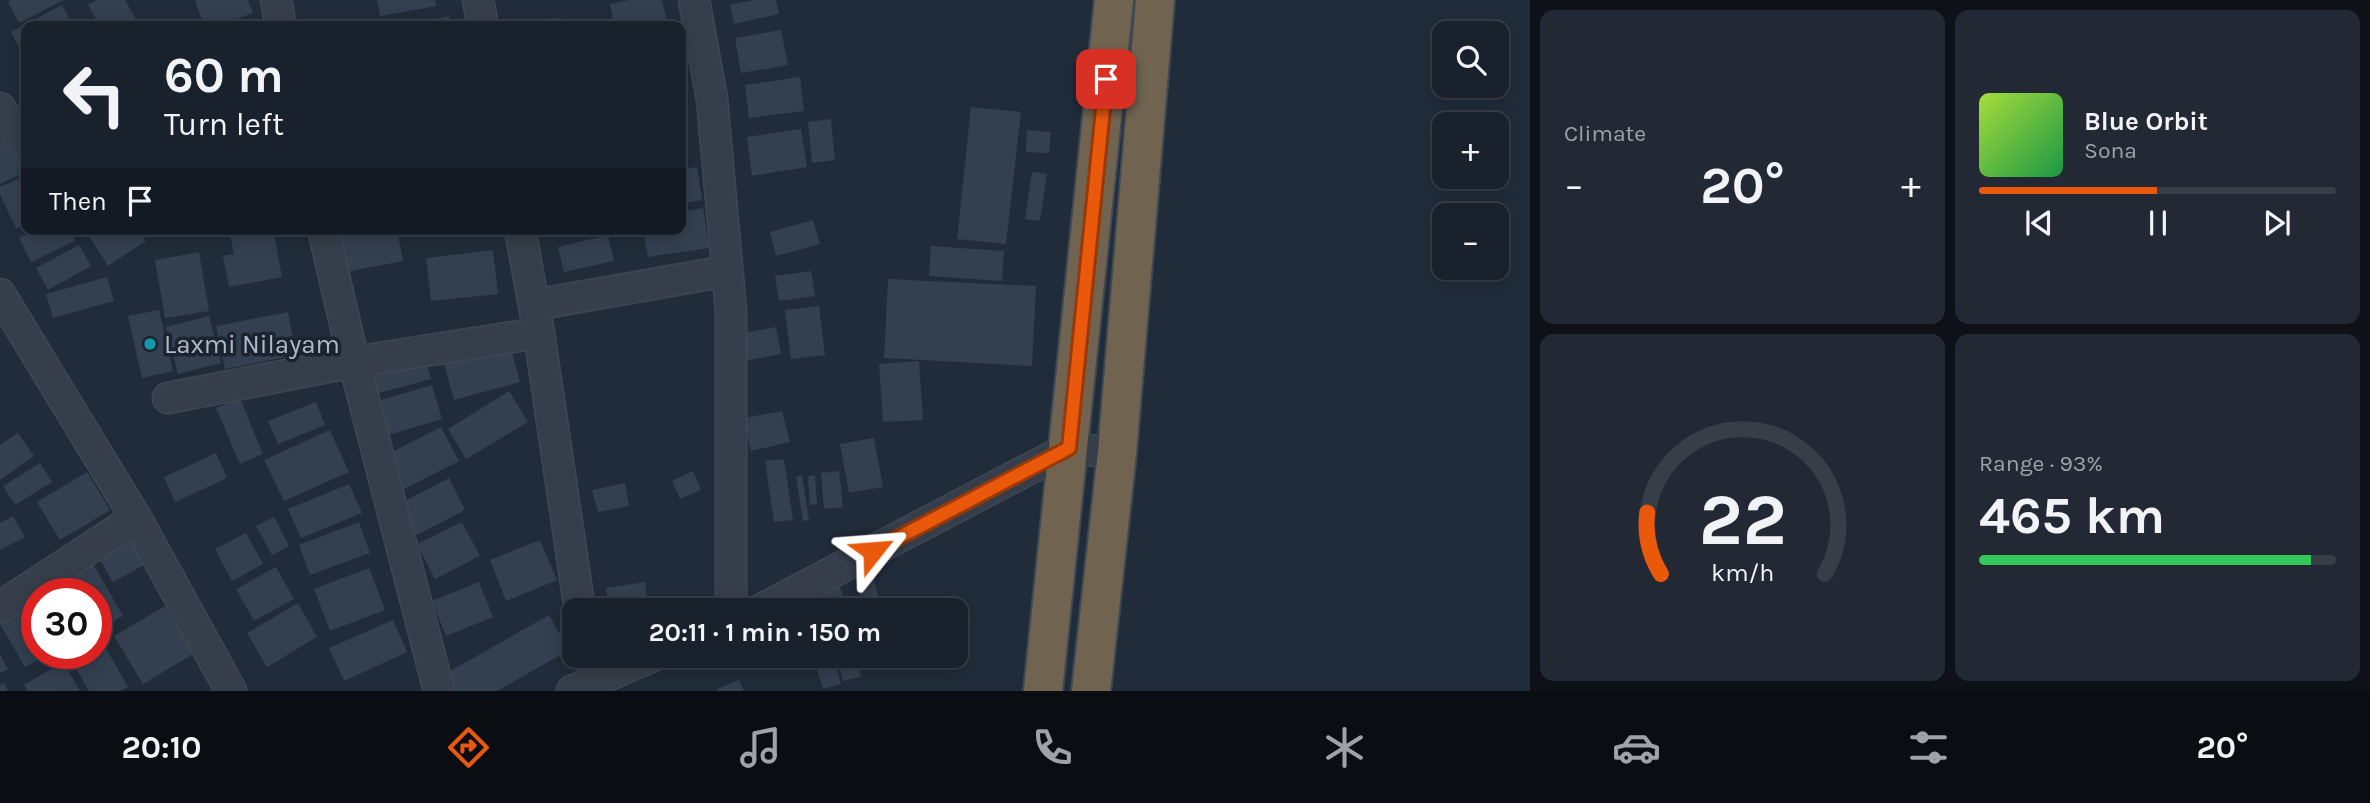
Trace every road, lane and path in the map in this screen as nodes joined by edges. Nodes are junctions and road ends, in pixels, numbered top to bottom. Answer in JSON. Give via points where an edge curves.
{"nodes":[{"id":1,"x":276,"y":0,"type":"edge"},
{"id":2,"x":478,"y":0,"type":"edge"},
{"id":3,"x":694,"y":0,"type":"edge"},
{"id":4,"x":1114,"y":0,"type":"edge"},
{"id":5,"x":1155,"y":0,"type":"edge"},
{"id":6,"x":280,"y":21,"type":"edge"},
{"id":7,"x":481,"y":21,"type":"edge"},
{"id":8,"x":0,"y":108,"type":"edge"},
{"id":9,"x":21,"y":139,"type":"edge"},
{"id":10,"x":324,"y":235,"type":"edge"},
{"id":11,"x":521,"y":235,"type":"edge"},
{"id":12,"x":727,"y":271,"type":"junction"},
{"id":13,"x":0,"y":294,"type":"edge"},
{"id":14,"x":536,"y":319,"type":"junction"},
{"id":15,"x":354,"y":362,"type":"junction"},
{"id":16,"x":168,"y":398,"type":"dead end"},
{"id":17,"x":1069,"y":448,"type":"junction"},
{"id":18,"x":1117,"y":453,"type":"junction"},
{"id":19,"x":136,"y":518,"type":"junction"},
{"id":20,"x":578,"y":598,"type":"edge"},
{"id":21,"x":732,"y":598,"type":"edge"},
{"id":22,"x":783,"y":598,"type":"edge"},
{"id":23,"x":0,"y":607,"type":"edge"},
{"id":24,"x":611,"y":668,"type":"edge"},
{"id":25,"x":583,"y":676,"type":"edge"},
{"id":26,"x":231,"y":691,"type":"edge"},
{"id":27,"x":439,"y":691,"type":"edge"},
{"id":28,"x":1043,"y":691,"type":"edge"},
{"id":29,"x":1091,"y":691,"type":"edge"}],
"edges":[{"from":1,"to":6,"type":"street"},
{"from":2,"to":7,"type":"street"},
{"from":3,"to":12,"type":"street","via":[[712,99]]},
{"from":4,"to":17,"type":"highway"},
{"from":5,"to":18,"type":"highway"},
{"from":8,"to":9,"type":"street"},
{"from":10,"to":15,"type":"street"},
{"from":11,"to":14,"type":"street"},
{"from":12,"to":14,"type":"street"},
{"from":12,"to":21,"type":"street"},
{"from":13,"to":19,"type":"street"},
{"from":14,"to":15,"type":"street"},
{"from":14,"to":20,"type":"street"},
{"from":15,"to":16,"type":"street"},
{"from":15,"to":27,"type":"street"},
{"from":17,"to":18,"type":"street"},
{"from":17,"to":22,"type":"street"},
{"from":17,"to":28,"type":"highway"},
{"from":18,"to":29,"type":"highway"},
{"from":19,"to":23,"type":"street"},
{"from":19,"to":26,"type":"street"},
{"from":24,"to":25,"type":"street"}]}
